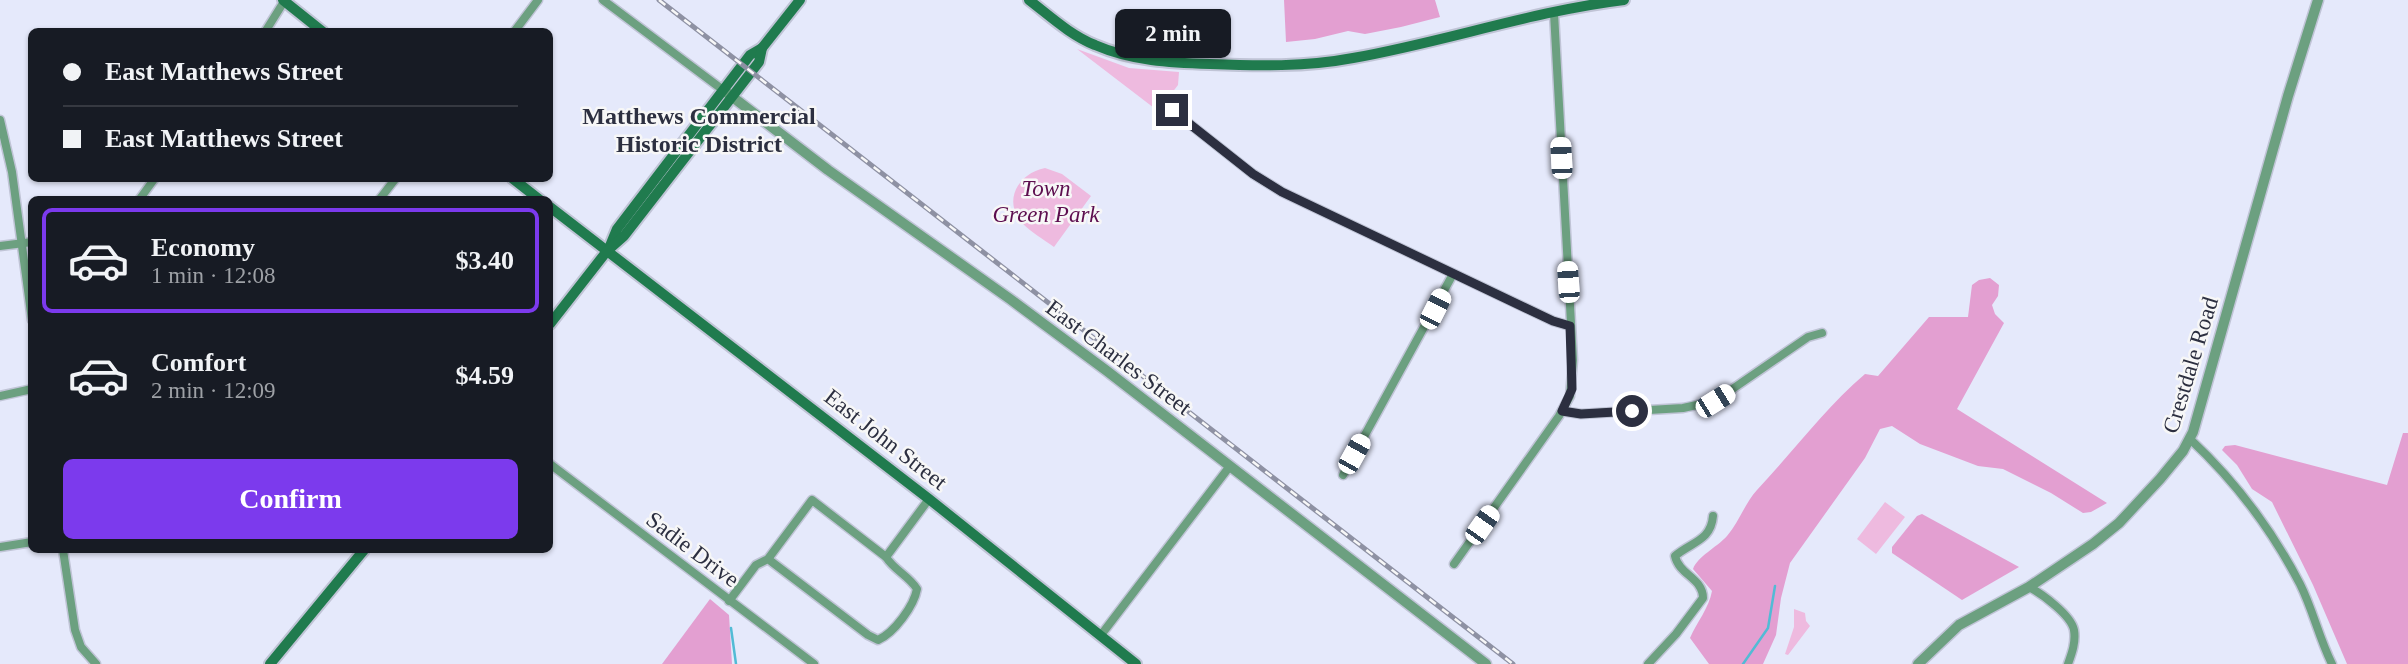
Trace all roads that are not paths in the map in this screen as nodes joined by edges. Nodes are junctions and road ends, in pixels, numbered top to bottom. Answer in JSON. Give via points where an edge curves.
{"nodes":[{"id":1,"x":284,"y":0,"type":"edge"},
{"id":2,"x":538,"y":0,"type":"edge"},
{"id":3,"x":603,"y":0,"type":"edge"},
{"id":4,"x":800,"y":0,"type":"edge"},
{"id":5,"x":1029,"y":0,"type":"edge"},
{"id":6,"x":1625,"y":0,"type":"edge"},
{"id":7,"x":2318,"y":0,"type":"edge"},
{"id":8,"x":1554,"y":13,"type":"junction"},
{"id":9,"x":267,"y":28,"type":"edge"},
{"id":10,"x":318,"y":28,"type":"edge"},
{"id":11,"x":517,"y":28,"type":"edge"},
{"id":12,"x":728,"y":93,"type":"junction"},
{"id":13,"x":1172,"y":110,"type":"dead end"},
{"id":14,"x":0,"y":120,"type":"edge"},
{"id":15,"x":393,"y":182,"type":"edge"},
{"id":16,"x":517,"y":182,"type":"edge"},
{"id":17,"x":382,"y":196,"type":"edge"},
{"id":18,"x":535,"y":196,"type":"edge"},
{"id":19,"x":553,"y":209,"type":"edge"},
{"id":20,"x":28,"y":243,"type":"edge"},
{"id":21,"x":22,"y":244,"type":"junction"},
{"id":22,"x":0,"y":246,"type":"edge"},
{"id":23,"x":607,"y":251,"type":"junction"},
{"id":24,"x":1453,"y":274,"type":"junction"},
{"id":25,"x":28,"y":290,"type":"edge"},
{"id":26,"x":553,"y":320,"type":"edge"},
{"id":27,"x":1570,"y":326,"type":"junction"},
{"id":28,"x":1822,"y":333,"type":"dead end"},
{"id":29,"x":28,"y":390,"type":"edge"},
{"id":30,"x":0,"y":396,"type":"edge"},
{"id":31,"x":1562,"y":411,"type":"junction"},
{"id":32,"x":2190,"y":439,"type":"junction"},
{"id":33,"x":553,"y":466,"type":"edge"},
{"id":34,"x":1230,"y":466,"type":"junction"},
{"id":35,"x":1343,"y":475,"type":"dead end"},
{"id":36,"x":929,"y":499,"type":"junction"},
{"id":37,"x":1713,"y":516,"type":"dead end"},
{"id":38,"x":28,"y":543,"type":"edge"},
{"id":39,"x":0,"y":547,"type":"edge"},
{"id":40,"x":63,"y":553,"type":"edge"},
{"id":41,"x":361,"y":553,"type":"edge"},
{"id":42,"x":886,"y":557,"type":"junction"},
{"id":43,"x":768,"y":559,"type":"junction"},
{"id":44,"x":1454,"y":564,"type":"dead end"},
{"id":45,"x":2029,"y":587,"type":"junction"},
{"id":46,"x":729,"y":601,"type":"junction"},
{"id":47,"x":1101,"y":635,"type":"junction"},
{"id":48,"x":96,"y":664,"type":"edge"},
{"id":49,"x":270,"y":664,"type":"edge"},
{"id":50,"x":814,"y":664,"type":"edge"},
{"id":51,"x":1136,"y":664,"type":"edge"},
{"id":52,"x":1486,"y":664,"type":"edge"},
{"id":53,"x":1648,"y":664,"type":"edge"},
{"id":54,"x":1917,"y":664,"type":"edge"},
{"id":55,"x":2068,"y":664,"type":"edge"},
{"id":56,"x":2332,"y":664,"type":"edge"}],
"edges":[{"from":1,"to":9,"type":"street"},
{"from":1,"to":10,"type":"main road"},
{"from":2,"to":11,"type":"street"},
{"from":3,"to":12,"type":"street"},
{"from":4,"to":12,"type":"main road","via":[[762,48],[759,62]]},
{"from":5,"to":8,"type":"main road","via":[[1082,38],[1115,53],[1139,60],[1203,64],[1328,62]]},
{"from":6,"to":8,"type":"main road"},
{"from":7,"to":32,"type":"street","name":"Crestdale Road"},
{"from":8,"to":27,"type":"street"},
{"from":12,"to":23,"type":"main road","via":[[624,236]]},
{"from":12,"to":34,"type":"street","name":"East Charles Street"},
{"from":13,"to":24,"type":"street","via":[[1270,186]]},
{"from":14,"to":21,"type":"street"},
{"from":15,"to":17,"type":"street"},
{"from":16,"to":18,"type":"main road"},
{"from":19,"to":23,"type":"main road","name":"East John Street"},
{"from":20,"to":21,"type":"street"},
{"from":21,"to":22,"type":"street"},
{"from":21,"to":25,"type":"street"},
{"from":23,"to":26,"type":"main road"},
{"from":23,"to":36,"type":"main road","name":"East John Street"},
{"from":24,"to":27,"type":"street"},
{"from":24,"to":35,"type":"street"},
{"from":27,"to":31,"type":"street","via":[[1572,389]]},
{"from":28,"to":31,"type":"street","via":[[1808,337],[1715,401],[1682,408]]},
{"from":29,"to":30,"type":"street"},
{"from":31,"to":44,"type":"street"},
{"from":32,"to":45,"type":"street","name":"Crestdale Road","via":[[2160,480],[2119,523]]},
{"from":32,"to":56,"type":"street","via":[[2234,483],[2275,542],[2299,584]]},
{"from":33,"to":46,"type":"street","name":"Sadie Drive"},
{"from":34,"to":47,"type":"street"},
{"from":34,"to":52,"type":"street","name":"East Charles Street"},
{"from":36,"to":42,"type":"street"},
{"from":36,"to":47,"type":"main road","name":"East John Street"},
{"from":37,"to":53,"type":"street","via":[[1706,537],[1675,556],[1677,565],[1701,585],[1703,598]]},
{"from":38,"to":39,"type":"street"},
{"from":40,"to":48,"type":"street","via":[[77,638]]},
{"from":41,"to":49,"type":"main road"},
{"from":42,"to":43,"type":"street","via":[[812,500]]},
{"from":42,"to":43,"type":"street","via":[[917,589],[916,598],[887,636],[878,640]]},
{"from":43,"to":46,"type":"street","via":[[757,565]]},
{"from":45,"to":54,"type":"street","name":"Crestdale Road","via":[[1959,625]]},
{"from":45,"to":55,"type":"street","via":[[2048,597],[2074,627]]},
{"from":46,"to":50,"type":"street","name":"Sadie Drive"},
{"from":47,"to":51,"type":"main road","name":"East John Street"}]}
